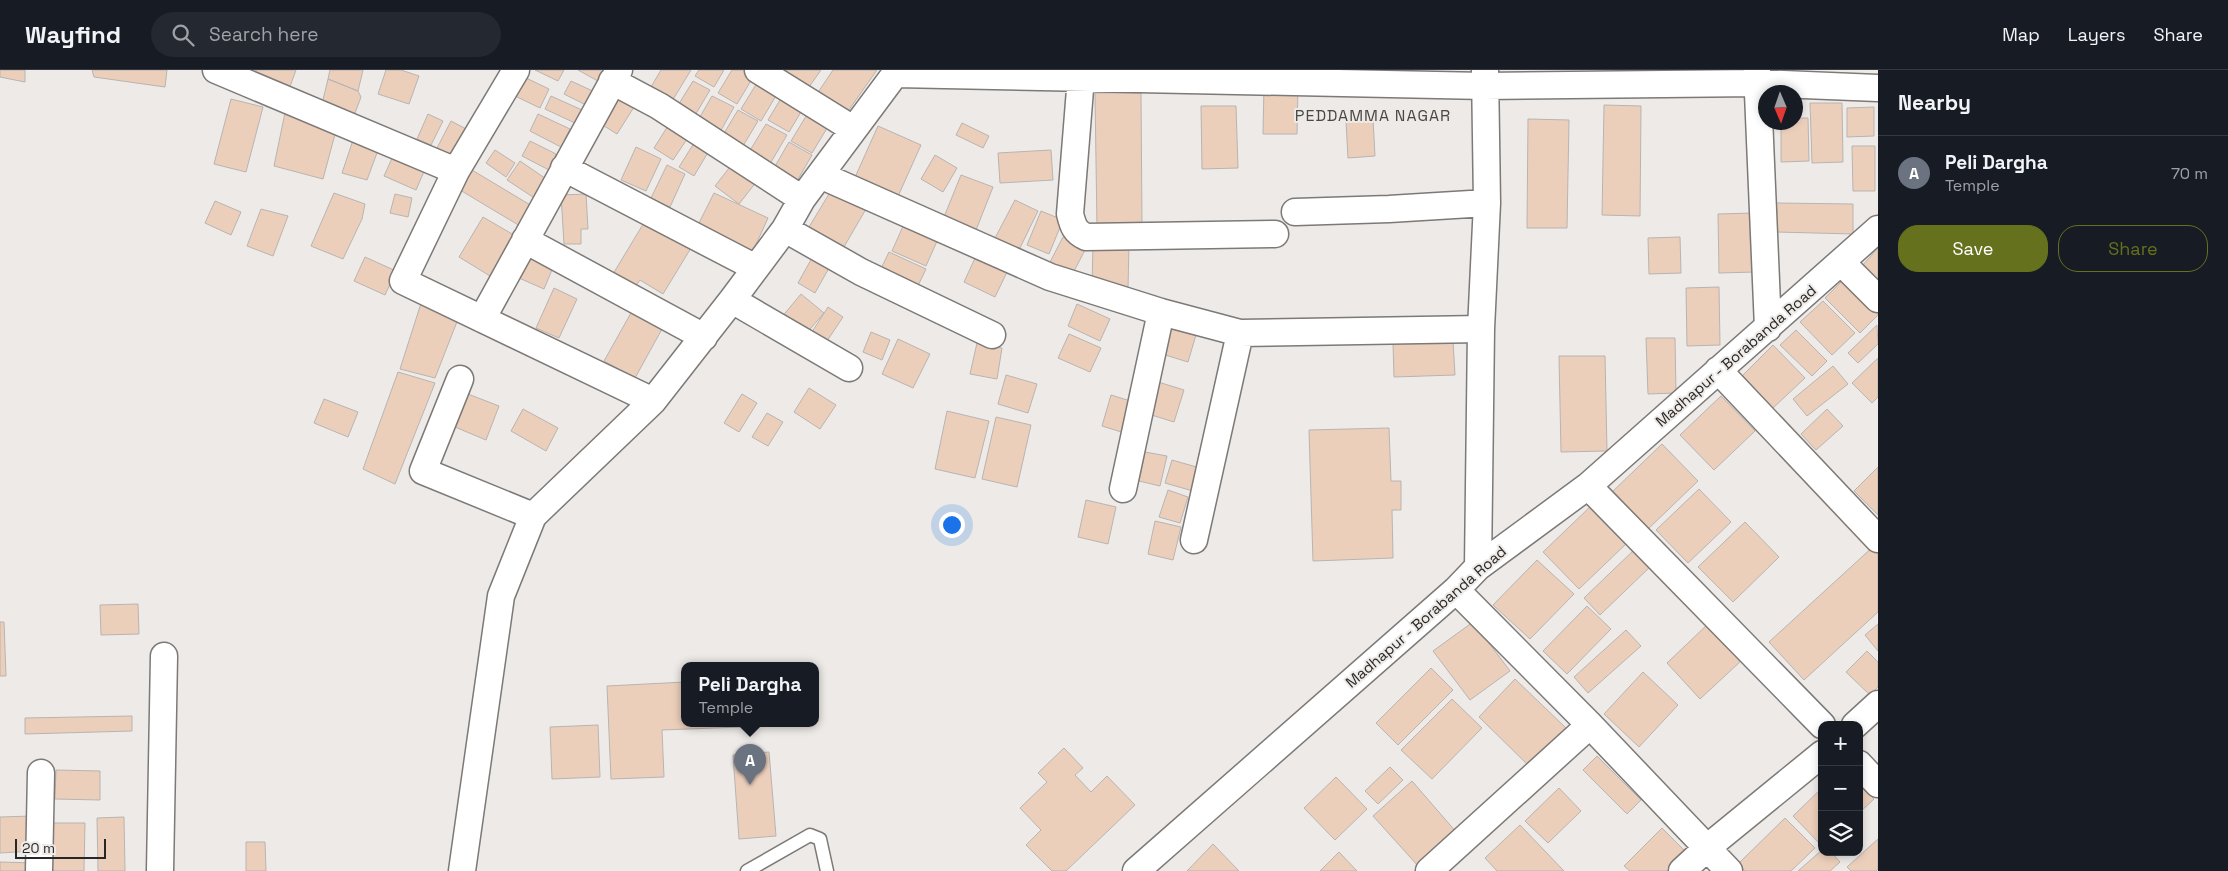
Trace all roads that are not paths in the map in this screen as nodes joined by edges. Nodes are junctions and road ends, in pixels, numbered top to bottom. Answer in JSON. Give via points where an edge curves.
{"nodes":[{"id":1,"x":216,"y":70,"type":"edge"},
{"id":2,"x":222,"y":70,"type":"edge"},
{"id":3,"x":516,"y":70,"type":"edge"},
{"id":4,"x":758,"y":70,"type":"edge"},
{"id":5,"x":897,"y":72,"type":"edge"},
{"id":6,"x":1202,"y":75,"type":"edge"},
{"id":7,"x":615,"y":76,"type":"edge"},
{"id":8,"x":1757,"y":76,"type":"edge"},
{"id":9,"x":1081,"y":77,"type":"junction"},
{"id":10,"x":1485,"y":78,"type":"edge"},
{"id":11,"x":1878,"y":88,"type":"edge"},
{"id":12,"x":853,"y":129,"type":"junction"},
{"id":13,"x":564,"y":168,"type":"junction"},
{"id":14,"x":456,"y":171,"type":"junction"},
{"id":15,"x":820,"y":175,"type":"junction"},
{"id":16,"x":802,"y":199,"type":"junction"},
{"id":17,"x":1487,"y":203,"type":"junction"},
{"id":18,"x":1295,"y":212,"type":"dead end"},
{"id":19,"x":785,"y":229,"type":"junction"},
{"id":20,"x":1878,"y":229,"type":"edge"},
{"id":21,"x":1275,"y":234,"type":"dead end"},
{"id":22,"x":525,"y":240,"type":"junction"},
{"id":23,"x":1842,"y":263,"type":"junction"},
{"id":24,"x":756,"y":268,"type":"junction"},
{"id":25,"x":1878,"y":299,"type":"edge"},
{"id":26,"x":732,"y":300,"type":"junction"},
{"id":27,"x":1161,"y":312,"type":"junction"},
{"id":28,"x":482,"y":319,"type":"junction"},
{"id":29,"x":1768,"y":328,"type":"junction"},
{"id":30,"x":1481,"y":329,"type":"junction"},
{"id":31,"x":1240,"y":333,"type":"junction"},
{"id":32,"x":992,"y":335,"type":"dead end"},
{"id":33,"x":704,"y":337,"type":"junction"},
{"id":34,"x":849,"y":368,"type":"dead end"},
{"id":35,"x":1718,"y":370,"type":"junction"},
{"id":36,"x":460,"y":379,"type":"dead end"},
{"id":37,"x":653,"y":401,"type":"junction"},
{"id":38,"x":1588,"y":486,"type":"junction"},
{"id":39,"x":1123,"y":489,"type":"dead end"},
{"id":40,"x":533,"y":516,"type":"junction"},
{"id":41,"x":1194,"y":540,"type":"dead end"},
{"id":42,"x":1878,"y":540,"type":"edge"},
{"id":43,"x":1478,"y":567,"type":"junction"},
{"id":44,"x":1456,"y":590,"type":"junction"},
{"id":45,"x":164,"y":656,"type":"dead end"},
{"id":46,"x":1878,"y":704,"type":"edge"},
{"id":47,"x":1818,"y":721,"type":"edge"},
{"id":48,"x":1859,"y":721,"type":"edge"},
{"id":49,"x":1590,"y":725,"type":"junction"},
{"id":50,"x":1818,"y":757,"type":"edge"},
{"id":51,"x":1861,"y":766,"type":"edge"},
{"id":52,"x":41,"y":773,"type":"dead end"},
{"id":53,"x":1878,"y":784,"type":"edge"},
{"id":54,"x":1708,"y":847,"type":"junction"},
{"id":55,"x":39,"y":871,"type":"edge"},
{"id":56,"x":160,"y":871,"type":"edge"},
{"id":57,"x":462,"y":871,"type":"edge"},
{"id":58,"x":747,"y":871,"type":"edge"},
{"id":59,"x":826,"y":871,"type":"edge"},
{"id":60,"x":1136,"y":871,"type":"edge"},
{"id":61,"x":1429,"y":871,"type":"edge"},
{"id":62,"x":1682,"y":871,"type":"edge"},
{"id":63,"x":1729,"y":871,"type":"edge"}],
"edges":[{"from":1,"to":2,"type":"street"},
{"from":2,"to":14,"type":"street"},
{"from":3,"to":14,"type":"street"},
{"from":4,"to":12,"type":"street"},
{"from":5,"to":9,"type":"street"},
{"from":5,"to":12,"type":"street"},
{"from":6,"to":9,"type":"street"},
{"from":6,"to":10,"type":"street"},
{"from":7,"to":13,"type":"street"},
{"from":7,"to":16,"type":"street"},
{"from":8,"to":10,"type":"street"},
{"from":8,"to":11,"type":"street"},
{"from":8,"to":29,"type":"street"},
{"from":9,"to":21,"type":"street","via":[[1070,214],[1078,233],[1086,237]]},
{"from":10,"to":17,"type":"street"},
{"from":12,"to":15,"type":"street"},
{"from":13,"to":22,"type":"street"},
{"from":13,"to":24,"type":"street"},
{"from":14,"to":28,"type":"street","via":[[403,281]]},
{"from":15,"to":16,"type":"street"},
{"from":15,"to":27,"type":"street","via":[[1050,277]]},
{"from":16,"to":19,"type":"street"},
{"from":17,"to":18,"type":"street"},
{"from":17,"to":30,"type":"street"},
{"from":19,"to":24,"type":"street"},
{"from":19,"to":32,"type":"street","via":[[861,272]]},
{"from":20,"to":23,"type":"street","name":"Madhapur - Borabanda Road"},
{"from":22,"to":28,"type":"street"},
{"from":22,"to":33,"type":"street"},
{"from":23,"to":25,"type":"street"},
{"from":23,"to":29,"type":"street","name":"Madhapur - Borabanda Road"},
{"from":24,"to":26,"type":"street"},
{"from":26,"to":33,"type":"street"},
{"from":26,"to":34,"type":"street"},
{"from":27,"to":31,"type":"street"},
{"from":27,"to":39,"type":"street"},
{"from":28,"to":37,"type":"street"},
{"from":29,"to":35,"type":"street","name":"Madhapur - Borabanda Road"},
{"from":30,"to":31,"type":"street"},
{"from":30,"to":43,"type":"street"},
{"from":31,"to":41,"type":"street"},
{"from":33,"to":37,"type":"street"},
{"from":35,"to":38,"type":"street","name":"Madhapur - Borabanda Road"},
{"from":35,"to":42,"type":"street"},
{"from":36,"to":40,"type":"street","via":[[423,471]]},
{"from":37,"to":40,"type":"street"},
{"from":38,"to":43,"type":"street","name":"Madhapur - Borabanda Road"},
{"from":38,"to":47,"type":"street"},
{"from":40,"to":57,"type":"street","via":[[501,596]]},
{"from":43,"to":44,"type":"street","name":"Madhapur - Borabanda Road"},
{"from":44,"to":49,"type":"street"},
{"from":44,"to":60,"type":"street","name":"Madhapur - Borabanda Road"},
{"from":45,"to":56,"type":"street"},
{"from":46,"to":48,"type":"street"},
{"from":49,"to":54,"type":"street"},
{"from":49,"to":61,"type":"street"},
{"from":50,"to":54,"type":"street"},
{"from":51,"to":53,"type":"street"},
{"from":52,"to":55,"type":"street"},
{"from":54,"to":62,"type":"street"},
{"from":54,"to":63,"type":"street"},
{"from":58,"to":59,"type":"lane","via":[[810,835],[820,839]]}]}
